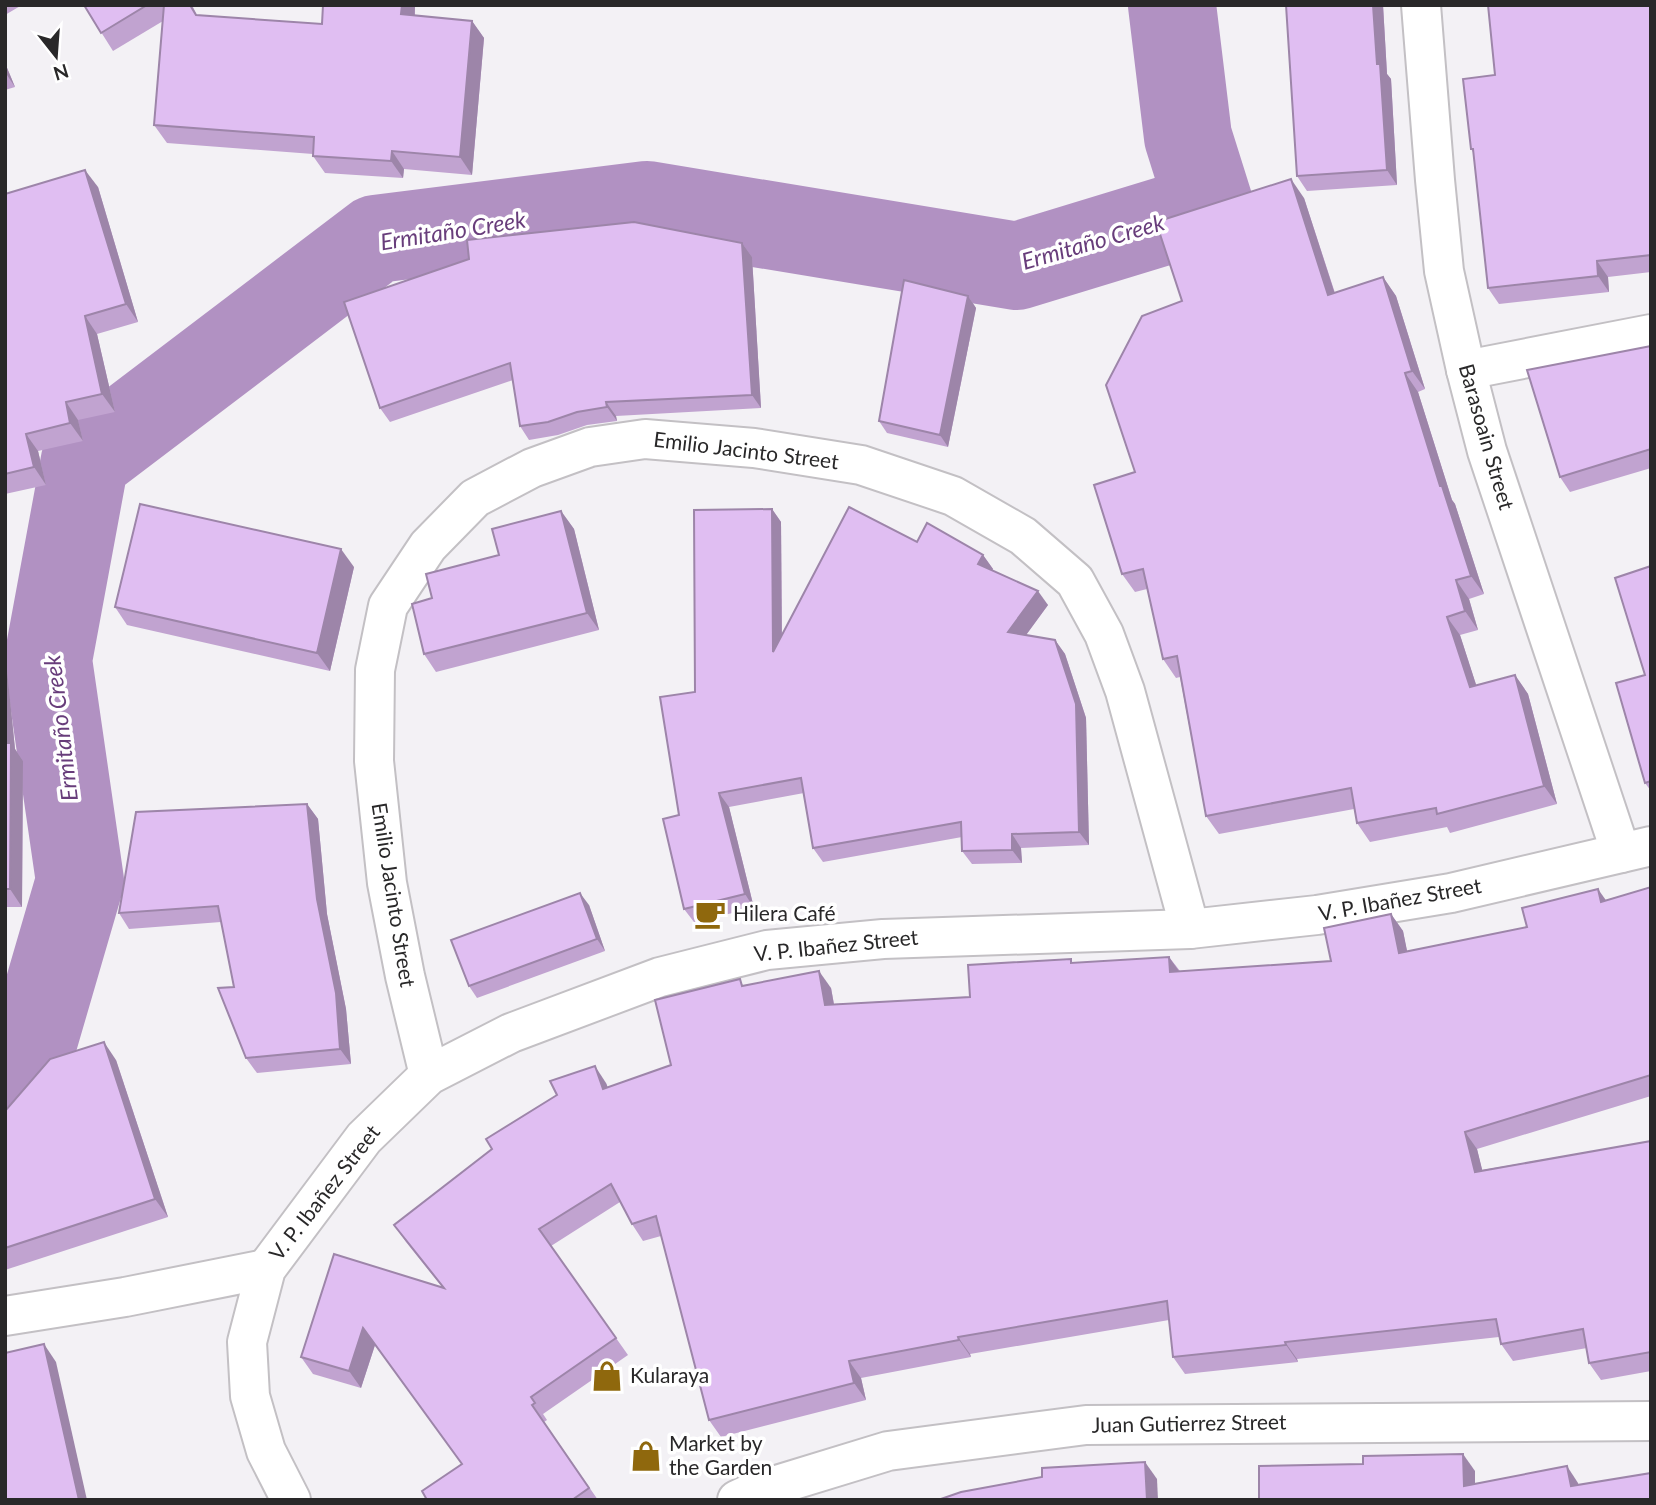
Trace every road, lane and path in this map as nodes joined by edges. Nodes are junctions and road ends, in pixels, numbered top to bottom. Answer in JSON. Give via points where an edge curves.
{"nodes":[{"id":1,"x":1421,"y":5,"type":"edge"},
{"id":2,"x":1651,"y":334,"type":"edge"},
{"id":3,"x":1466,"y":370,"type":"junction"},
{"id":4,"x":1636,"y":850,"type":"edge"},
{"id":5,"x":1190,"y":929,"type":"junction"},
{"id":6,"x":429,"y":1075,"type":"junction"},
{"id":7,"x":266,"y":1269,"type":"junction"},
{"id":8,"x":5,"y":1316,"type":"edge"},
{"id":9,"x":1651,"y":1421,"type":"edge"},
{"id":10,"x":291,"y":1500,"type":"edge"},
{"id":11,"x":737,"y":1500,"type":"edge"}],
"edges":[{"from":1,"to":3,"type":"street","name":"Barasoain Street","via":[[1444,271]]},
{"from":2,"to":3,"type":"street"},
{"from":3,"to":4,"type":"street","name":"Barasoain Street","via":[[1488,451]]},
{"from":4,"to":5,"type":"street","name":"V. P. Ibañez Street","via":[[1451,893]]},
{"from":5,"to":6,"type":"street","name":"V. P. Ibañez Street","via":[[883,939],[767,950],[635,986],[511,1033]]},
{"from":5,"to":6,"type":"street","name":"Emilio Jacinto Street","via":[[1125,691],[1104,634],[1075,581],[1023,536],[953,496],[861,466],[754,448],[645,439],[590,447],[532,468],[475,498],[428,546],[388,606],[375,670],[374,761],[387,883]]},
{"from":6,"to":7,"type":"street","name":"V. P. Ibañez Street","via":[[364,1138]]},
{"from":7,"to":8,"type":"street","name":"V. P. Ibañez Street"},
{"from":7,"to":10,"type":"street","via":[[247,1342],[250,1396],[266,1451]]},
{"from":9,"to":11,"type":"street","name":"Juan Gutierrez Street","via":[[1086,1425],[888,1451]]}]}
